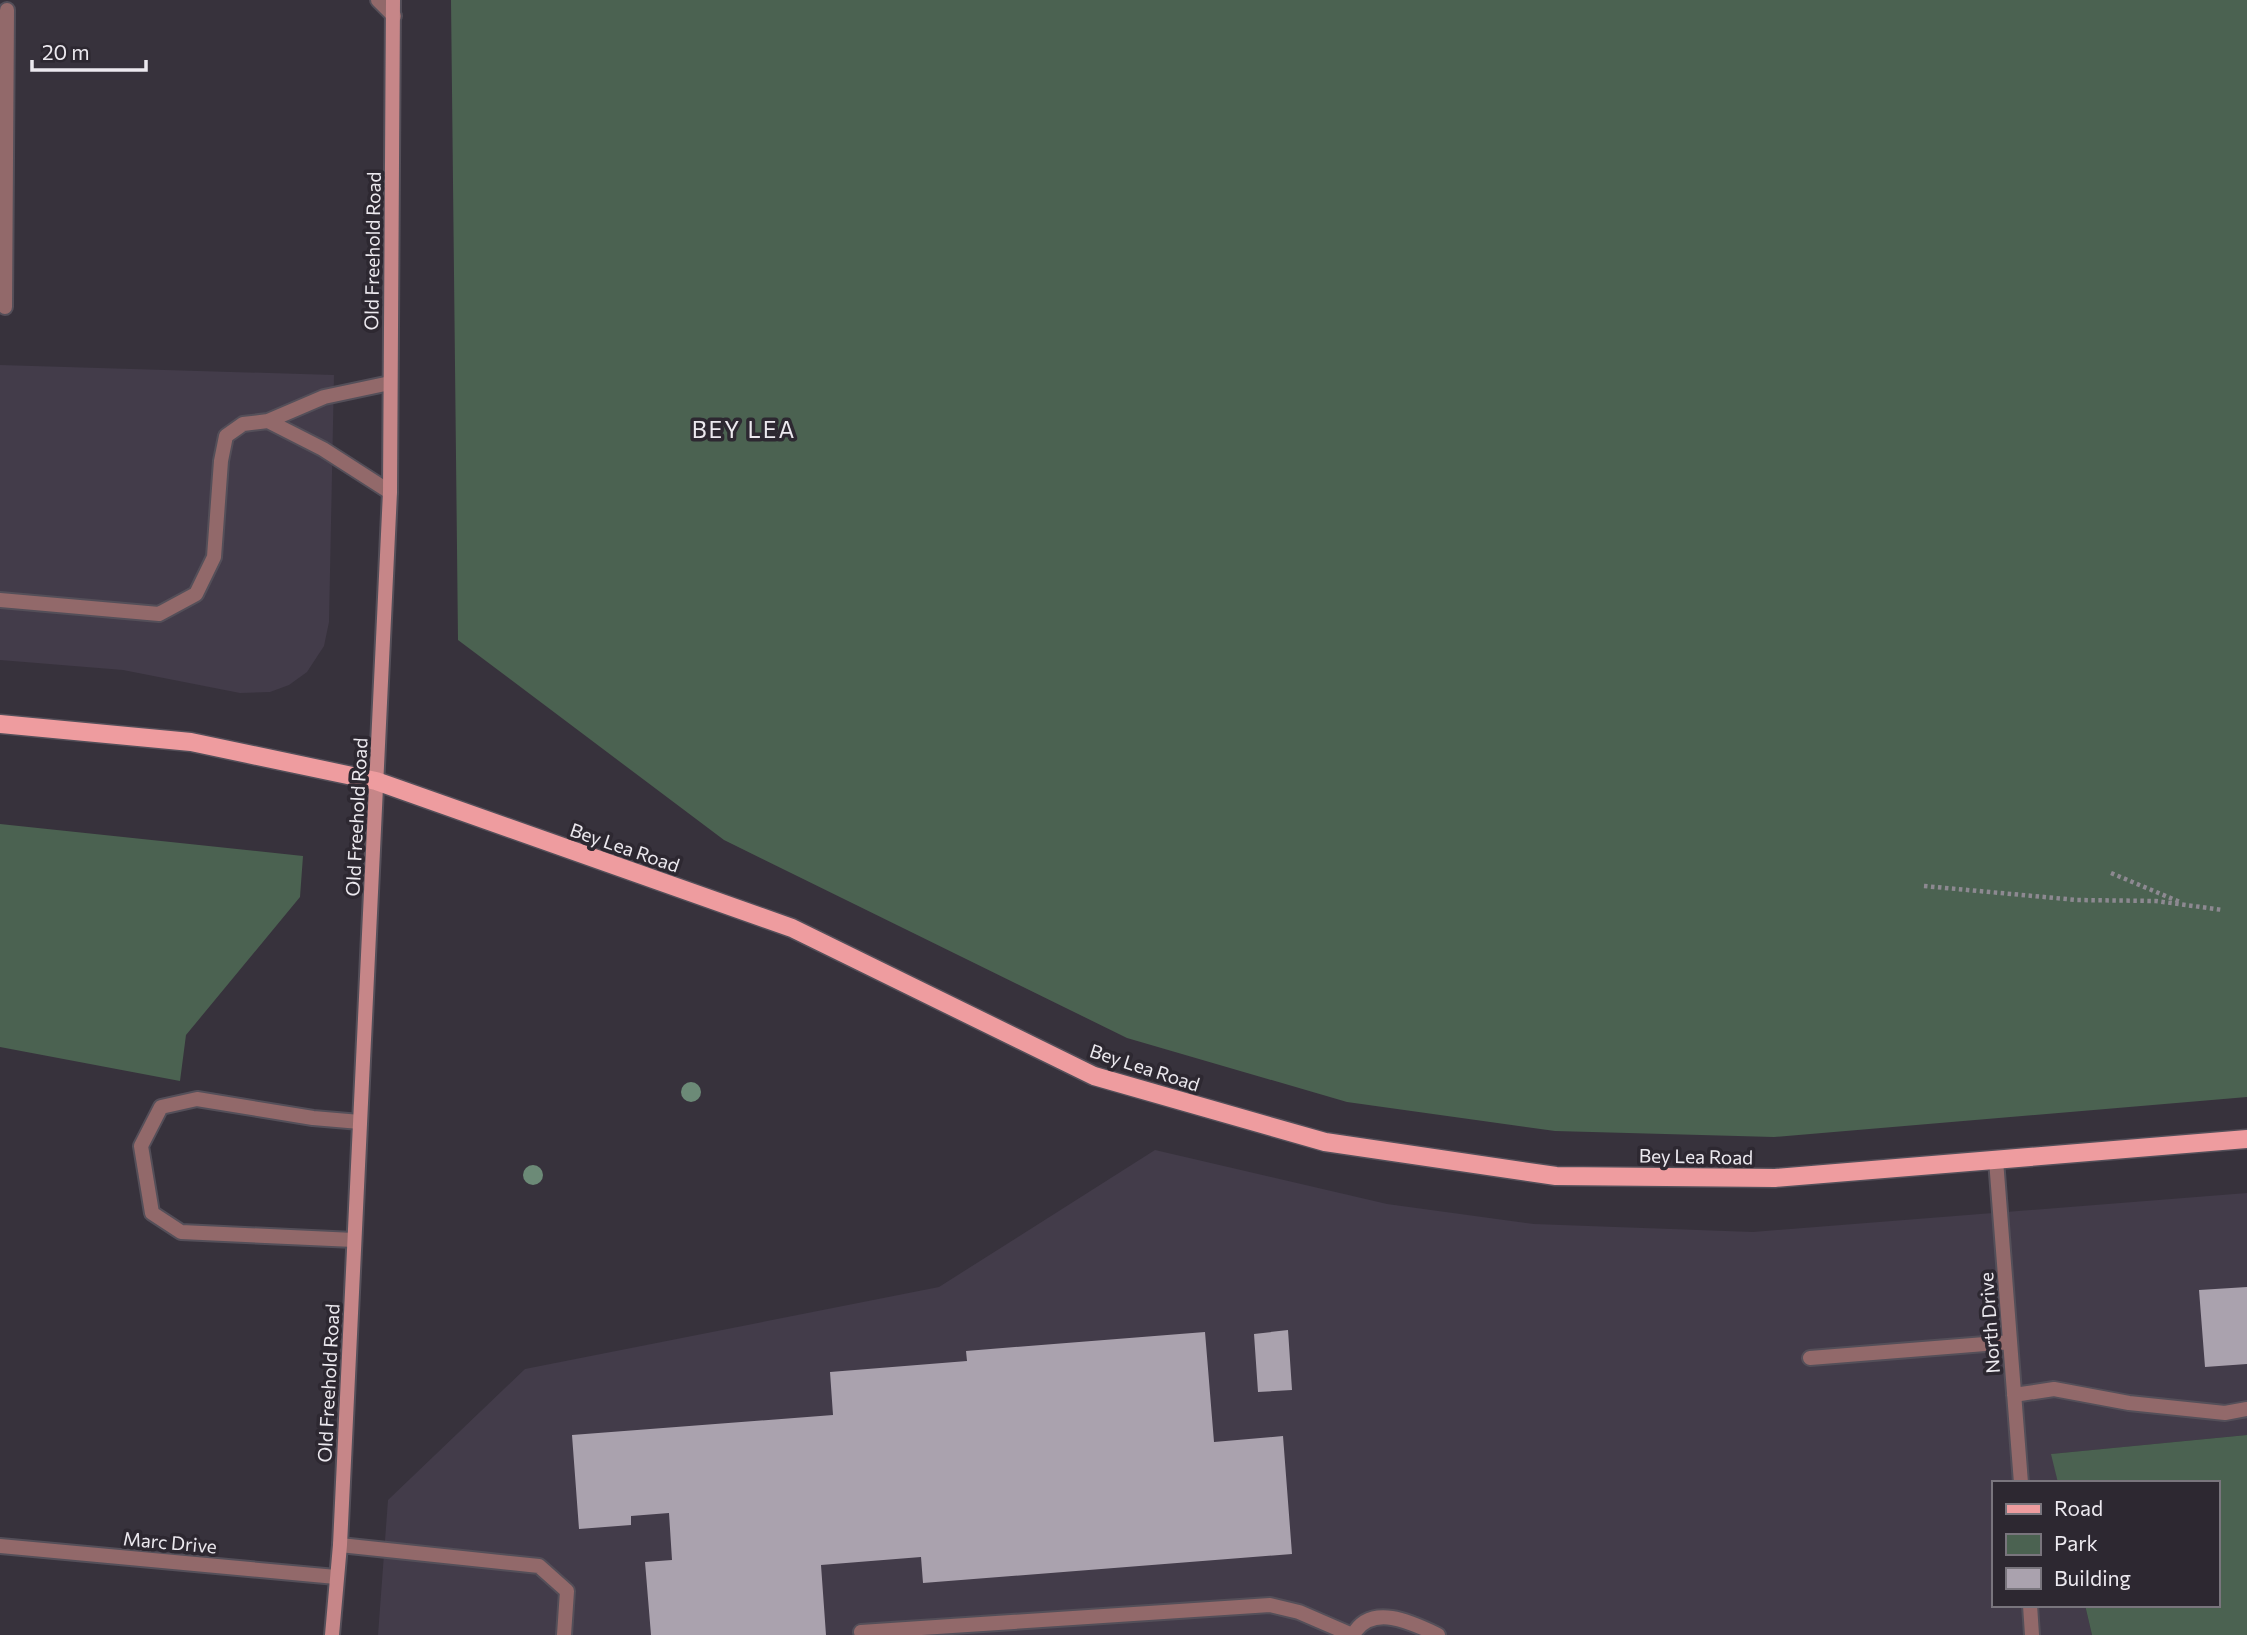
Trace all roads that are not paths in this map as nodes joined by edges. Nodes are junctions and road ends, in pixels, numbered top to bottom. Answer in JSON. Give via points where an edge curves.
{"nodes":[{"id":1,"x":19,"y":0,"type":"edge"},
{"id":2,"x":379,"y":0,"type":"edge"},
{"id":3,"x":393,"y":0,"type":"edge"},
{"id":4,"x":3,"y":11,"type":"edge"},
{"id":5,"x":394,"y":16,"type":"junction"},
{"id":6,"x":5,"y":307,"type":"dead end"},
{"id":7,"x":390,"y":383,"type":"junction"},
{"id":8,"x":268,"y":421,"type":"junction"},
{"id":9,"x":390,"y":492,"type":"junction"},
{"id":10,"x":0,"y":600,"type":"edge"},
{"id":11,"x":0,"y":724,"type":"edge"},
{"id":12,"x":376,"y":781,"type":"junction"},
{"id":13,"x":360,"y":1122,"type":"junction"},
{"id":14,"x":2247,"y":1139,"type":"edge"},
{"id":15,"x":1996,"y":1160,"type":"junction"},
{"id":16,"x":354,"y":1240,"type":"junction"},
{"id":17,"x":2010,"y":1342,"type":"junction"},
{"id":18,"x":1810,"y":1358,"type":"dead end"},
{"id":19,"x":2014,"y":1395,"type":"junction"},
{"id":20,"x":2247,"y":1409,"type":"edge"},
{"id":21,"x":2021,"y":1481,"type":"edge"},
{"id":22,"x":340,"y":1545,"type":"junction"},
{"id":23,"x":0,"y":1546,"type":"edge"},
{"id":24,"x":336,"y":1577,"type":"junction"},
{"id":25,"x":2030,"y":1607,"type":"edge"},
{"id":26,"x":332,"y":1635,"type":"edge"},
{"id":27,"x":564,"y":1635,"type":"edge"},
{"id":28,"x":862,"y":1635,"type":"edge"},
{"id":29,"x":1353,"y":1635,"type":"edge"},
{"id":30,"x":1438,"y":1635,"type":"edge"},
{"id":31,"x":2032,"y":1635,"type":"edge"}],
"edges":[{"from":1,"to":4,"type":"street"},
{"from":2,"to":5,"type":"street"},
{"from":3,"to":5,"type":"main road","name":"Old Freehold Road"},
{"from":4,"to":6,"type":"street"},
{"from":5,"to":7,"type":"main road","name":"Old Freehold Road"},
{"from":7,"to":8,"type":"street","via":[[324,397]]},
{"from":7,"to":9,"type":"main road","name":"Old Freehold Road"},
{"from":8,"to":9,"type":"street"},
{"from":8,"to":10,"type":"street","via":[[243,424],[226,436],[214,557],[196,594],[159,614]]},
{"from":9,"to":12,"type":"main road","name":"Old Freehold Road"},
{"from":11,"to":12,"type":"main road","name":"Bey Lea Road","via":[[191,742]]},
{"from":12,"to":13,"type":"main road","name":"Old Freehold Road"},
{"from":12,"to":15,"type":"main road","name":"Bey Lea Road","via":[[792,928],[1094,1076],[1325,1142],[1556,1175],[1775,1178]]},
{"from":13,"to":16,"type":"main road","name":"Old Freehold Road"},
{"from":13,"to":16,"type":"street","via":[[197,1099],[161,1107],[141,1146],[152,1213],[181,1232]]},
{"from":14,"to":15,"type":"main road","name":"Bey Lea Road"},
{"from":15,"to":17,"type":"street","name":"North Drive"},
{"from":16,"to":22,"type":"main road","name":"Old Freehold Road"},
{"from":17,"to":18,"type":"street"},
{"from":17,"to":19,"type":"street","name":"North Drive"},
{"from":19,"to":20,"type":"street","via":[[2054,1389],[2212,1412]]},
{"from":19,"to":21,"type":"street","name":"North Drive"},
{"from":22,"to":24,"type":"main road","name":"Old Freehold Road"},
{"from":22,"to":27,"type":"street","via":[[539,1566],[567,1591]]},
{"from":23,"to":24,"type":"street","name":"Marc Drive"},
{"from":24,"to":26,"type":"main road","name":"Old Freehold Road"},
{"from":25,"to":31,"type":"street"},
{"from":28,"to":29,"type":"street","via":[[1270,1605]]},
{"from":29,"to":30,"type":"street","via":[[1359,1625],[1381,1616],[1409,1620]]}]}
